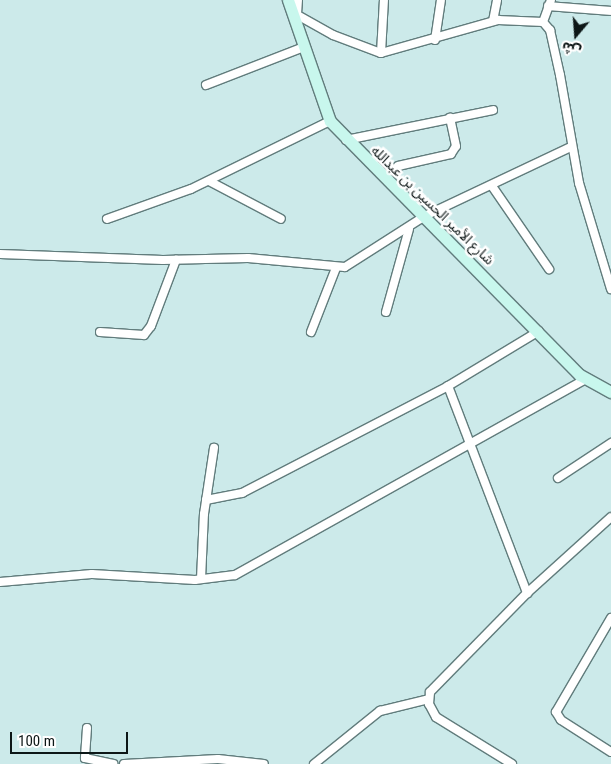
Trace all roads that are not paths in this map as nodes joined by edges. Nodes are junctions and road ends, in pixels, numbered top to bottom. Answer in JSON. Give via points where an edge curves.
{"nodes":[{"id":1,"x":288,"y":0,"type":"edge"},
{"id":2,"x":298,"y":0,"type":"edge"},
{"id":3,"x":384,"y":0,"type":"edge"},
{"id":4,"x":441,"y":0,"type":"edge"},
{"id":5,"x":497,"y":0,"type":"edge"},
{"id":6,"x":550,"y":3,"type":"edge"},
{"id":7,"x":611,"y":11,"type":"edge"},
{"id":8,"x":294,"y":13,"type":"junction"},
{"id":9,"x":493,"y":21,"type":"junction"},
{"id":10,"x":543,"y":22,"type":"junction"},
{"id":11,"x":435,"y":40,"type":"junction"},
{"id":12,"x":304,"y":47,"type":"junction"},
{"id":13,"x":381,"y":53,"type":"junction"},
{"id":14,"x":206,"y":85,"type":"dead end"},
{"id":15,"x":493,"y":110,"type":"dead end"},
{"id":16,"x":450,"y":118,"type":"junction"},
{"id":17,"x":330,"y":121,"type":"junction"},
{"id":18,"x":346,"y":140,"type":"junction"},
{"id":19,"x":572,"y":147,"type":"junction"},
{"id":20,"x":398,"y":166,"type":"dead end"},
{"id":21,"x":209,"y":181,"type":"junction"},
{"id":22,"x":492,"y":186,"type":"junction"},
{"id":23,"x":425,"y":216,"type":"junction"},
{"id":24,"x":107,"y":219,"type":"dead end"},
{"id":25,"x":281,"y":219,"type":"dead end"},
{"id":26,"x":408,"y":229,"type":"junction"},
{"id":27,"x":0,"y":254,"type":"edge"},
{"id":28,"x":176,"y":260,"type":"junction"},
{"id":29,"x":336,"y":268,"type":"junction"},
{"id":30,"x":549,"y":269,"type":"dead end"},
{"id":31,"x":611,"y":289,"type":"edge"},
{"id":32,"x":386,"y":312,"type":"dead end"},
{"id":33,"x":539,"y":331,"type":"junction"},
{"id":34,"x":100,"y":332,"type":"dead end"},
{"id":35,"x":312,"y":332,"type":"dead end"},
{"id":36,"x":584,"y":380,"type":"junction"},
{"id":37,"x":448,"y":386,"type":"junction"},
{"id":38,"x":611,"y":392,"type":"edge"},
{"id":39,"x":611,"y":443,"type":"edge"},
{"id":40,"x":471,"y":446,"type":"junction"},
{"id":41,"x":214,"y":448,"type":"dead end"},
{"id":42,"x":558,"y":478,"type":"dead end"},
{"id":43,"x":206,"y":500,"type":"junction"},
{"id":44,"x":611,"y":517,"type":"edge"},
{"id":45,"x":201,"y":579,"type":"junction"},
{"id":46,"x":0,"y":582,"type":"edge"},
{"id":47,"x":527,"y":594,"type":"junction"},
{"id":48,"x":611,"y":618,"type":"edge"},
{"id":49,"x":429,"y":699,"type":"junction"},
{"id":50,"x":87,"y":728,"type":"dead end"},
{"id":51,"x":611,"y":752,"type":"edge"},
{"id":52,"x":507,"y":763,"type":"edge"},
{"id":53,"x":113,"y":764,"type":"edge"},
{"id":54,"x":124,"y":764,"type":"edge"},
{"id":55,"x":264,"y":764,"type":"edge"},
{"id":56,"x":314,"y":764,"type":"edge"}],
"edges":[{"from":1,"to":8,"type":"street","name":"شارع الأمير الحسين بن عبدالله"},
{"from":2,"to":8,"type":"street"},
{"from":3,"to":13,"type":"street"},
{"from":4,"to":11,"type":"street"},
{"from":5,"to":9,"type":"street"},
{"from":6,"to":7,"type":"street"},
{"from":6,"to":10,"type":"street"},
{"from":8,"to":12,"type":"street","name":"شارع الأمير الحسين بن عبدالله"},
{"from":8,"to":13,"type":"street","via":[[367,51]]},
{"from":9,"to":10,"type":"street","via":[[514,18]]},
{"from":9,"to":11,"type":"street"},
{"from":10,"to":19,"type":"street","via":[[550,30]]},
{"from":11,"to":13,"type":"street"},
{"from":12,"to":14,"type":"street"},
{"from":12,"to":17,"type":"street","name":"شارع الأمير الحسين بن عبدالله"},
{"from":15,"to":16,"type":"street"},
{"from":16,"to":18,"type":"street"},
{"from":16,"to":20,"type":"street","via":[[456,146],[451,154]]},
{"from":17,"to":18,"type":"street","name":"شارع الأمير الحسين بن عبدالله"},
{"from":17,"to":21,"type":"street"},
{"from":18,"to":23,"type":"street","name":"شارع الأمير الحسين بن عبدالله"},
{"from":19,"to":22,"type":"street"},
{"from":19,"to":31,"type":"street"},
{"from":21,"to":24,"type":"street"},
{"from":21,"to":25,"type":"street"},
{"from":22,"to":23,"type":"street"},
{"from":22,"to":30,"type":"street"},
{"from":23,"to":26,"type":"street"},
{"from":23,"to":33,"type":"street","name":"شارع الأمير الحسين بن عبدالله"},
{"from":26,"to":29,"type":"street","via":[[363,259]]},
{"from":26,"to":32,"type":"street","via":[[406,251]]},
{"from":27,"to":28,"type":"street"},
{"from":28,"to":29,"type":"street","via":[[248,258]]},
{"from":28,"to":34,"type":"street","via":[[151,326],[144,335]]},
{"from":29,"to":35,"type":"street"},
{"from":33,"to":36,"type":"street","name":"شارع الأمير الحسين بن عبدالله"},
{"from":33,"to":37,"type":"street"},
{"from":36,"to":38,"type":"street","name":"شارع الأمير الحسين بن عبدالله"},
{"from":36,"to":40,"type":"street"},
{"from":37,"to":40,"type":"street"},
{"from":37,"to":43,"type":"street","via":[[242,493]]},
{"from":39,"to":42,"type":"street"},
{"from":40,"to":45,"type":"street","via":[[303,536],[252,568],[220,579]]},
{"from":40,"to":47,"type":"street"},
{"from":41,"to":43,"type":"street"},
{"from":43,"to":45,"type":"street"},
{"from":44,"to":47,"type":"street"},
{"from":45,"to":46,"type":"street","via":[[92,574]]},
{"from":47,"to":49,"type":"street","via":[[433,688]]},
{"from":48,"to":51,"type":"street","via":[[556,712],[561,720]]},
{"from":49,"to":52,"type":"street","via":[[431,711],[442,723]]},
{"from":49,"to":56,"type":"street","via":[[380,711]]},
{"from":50,"to":53,"type":"street","via":[[85,758]]},
{"from":54,"to":55,"type":"street","via":[[218,759]]}]}
